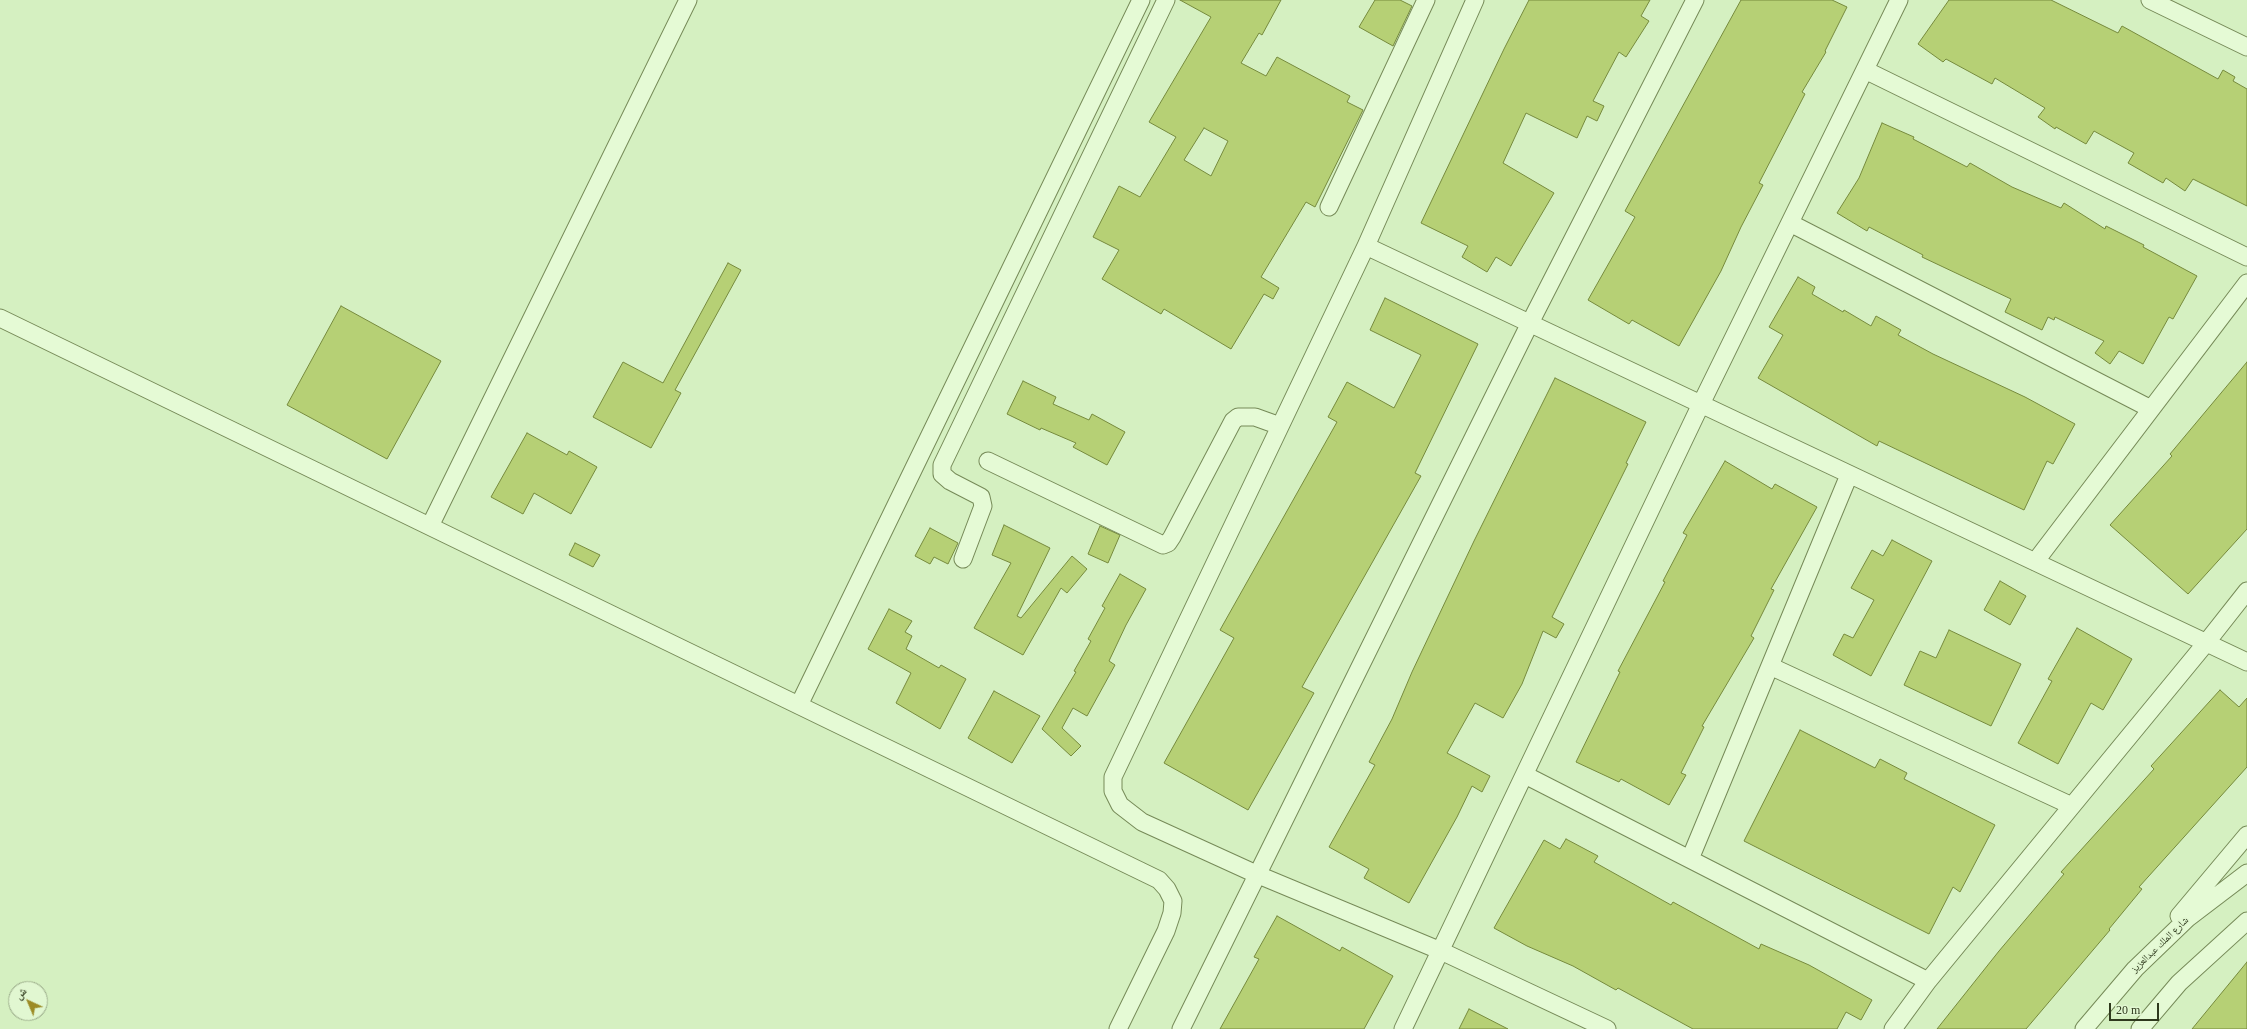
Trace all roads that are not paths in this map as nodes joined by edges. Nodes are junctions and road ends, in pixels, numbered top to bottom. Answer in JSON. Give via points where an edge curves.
{"nodes":[{"id":1,"x":688,"y":0,"type":"edge"},
{"id":2,"x":1141,"y":0,"type":"edge"},
{"id":3,"x":1166,"y":0,"type":"edge"},
{"id":4,"x":1426,"y":0,"type":"edge"},
{"id":5,"x":1475,"y":0,"type":"edge"},
{"id":6,"x":1695,"y":0,"type":"edge"},
{"id":7,"x":1899,"y":0,"type":"edge"},
{"id":8,"x":2150,"y":0,"type":"edge"},
{"id":9,"x":2247,"y":47,"type":"edge"},
{"id":10,"x":1865,"y":70,"type":"junction"},
{"id":11,"x":1330,"y":208,"type":"dead end"},
{"id":12,"x":1790,"y":222,"type":"junction"},
{"id":13,"x":1366,"y":246,"type":"junction"},
{"id":14,"x":2247,"y":257,"type":"edge"},
{"id":15,"x":2247,"y":283,"type":"edge"},
{"id":16,"x":0,"y":318,"type":"edge"},
{"id":17,"x":1530,"y":323,"type":"junction"},
{"id":18,"x":1700,"y":404,"type":"junction"},
{"id":19,"x":2151,"y":409,"type":"junction"},
{"id":20,"x":1280,"y":426,"type":"junction"},
{"id":21,"x":988,"y":461,"type":"dead end"},
{"id":22,"x":1849,"y":475,"type":"junction"},
{"id":23,"x":430,"y":526,"type":"junction"},
{"id":24,"x":963,"y":559,"type":"dead end"},
{"id":25,"x":2035,"y":562,"type":"junction"},
{"id":26,"x":2247,"y":590,"type":"edge"},
{"id":27,"x":2206,"y":643,"type":"junction"},
{"id":28,"x":2247,"y":662,"type":"edge"},
{"id":29,"x":1770,"y":666,"type":"junction"},
{"id":30,"x":799,"y":705,"type":"junction"},
{"id":31,"x":1525,"y":775,"type":"junction"},
{"id":32,"x":2072,"y":806,"type":"junction"},
{"id":33,"x":2247,"y":835,"type":"edge"},
{"id":34,"x":1690,"y":859,"type":"junction"},
{"id":35,"x":2247,"y":873,"type":"edge"},
{"id":36,"x":1256,"y":874,"type":"junction"},
{"id":37,"x":2247,"y":921,"type":"edge"},
{"id":38,"x":1441,"y":951,"type":"junction"},
{"id":39,"x":2135,"y":969,"type":"junction"},
{"id":40,"x":1928,"y":981,"type":"junction"},
{"id":41,"x":1118,"y":1029,"type":"edge"},
{"id":42,"x":1181,"y":1029,"type":"edge"},
{"id":43,"x":1403,"y":1029,"type":"edge"},
{"id":44,"x":1607,"y":1029,"type":"edge"},
{"id":45,"x":1893,"y":1029,"type":"edge"},
{"id":46,"x":2084,"y":1029,"type":"edge"},
{"id":47,"x":2140,"y":1029,"type":"edge"}],
"edges":[{"from":1,"to":23,"type":"street"},
{"from":2,"to":30,"type":"street"},
{"from":3,"to":24,"type":"street","via":[[942,465],[942,474],[950,481],[981,497],[983,506]]},
{"from":4,"to":11,"type":"street"},
{"from":5,"to":13,"type":"street"},
{"from":6,"to":17,"type":"street"},
{"from":7,"to":10,"type":"street"},
{"from":8,"to":9,"type":"street"},
{"from":10,"to":12,"type":"street"},
{"from":10,"to":14,"type":"street"},
{"from":12,"to":18,"type":"street"},
{"from":12,"to":19,"type":"street"},
{"from":13,"to":17,"type":"street"},
{"from":13,"to":20,"type":"street"},
{"from":15,"to":19,"type":"street"},
{"from":16,"to":23,"type":"street"},
{"from":17,"to":18,"type":"street"},
{"from":17,"to":36,"type":"street"},
{"from":18,"to":22,"type":"street"},
{"from":18,"to":31,"type":"street"},
{"from":19,"to":25,"type":"street"},
{"from":20,"to":21,"type":"street","via":[[1255,417],[1238,417],[1233,421],[1172,537],[1168,543],[1162,545]]},
{"from":20,"to":36,"type":"street","via":[[1113,777],[1113,791],[1120,805],[1142,822]]},
{"from":22,"to":25,"type":"street"},
{"from":22,"to":29,"type":"street"},
{"from":23,"to":30,"type":"street"},
{"from":25,"to":27,"type":"street"},
{"from":26,"to":27,"type":"street"},
{"from":27,"to":28,"type":"street"},
{"from":27,"to":32,"type":"street"},
{"from":29,"to":32,"type":"street"},
{"from":29,"to":34,"type":"street"},
{"from":30,"to":41,"type":"street","via":[[1159,880],[1168,889],[1173,900],[1166,931]]},
{"from":31,"to":34,"type":"street"},
{"from":31,"to":38,"type":"street"},
{"from":32,"to":40,"type":"street"},
{"from":33,"to":39,"type":"street"},
{"from":34,"to":40,"type":"street"},
{"from":35,"to":39,"type":"street","name":"شارع الملك عبدالعزيز","via":[[2188,918]]},
{"from":36,"to":38,"type":"street"},
{"from":36,"to":42,"type":"street"},
{"from":37,"to":47,"type":"street","via":[[2179,983]]},
{"from":38,"to":43,"type":"street"},
{"from":38,"to":44,"type":"street"},
{"from":39,"to":46,"type":"street","name":"شارع الملك عبدالعزيز"},
{"from":40,"to":45,"type":"street"}]}
